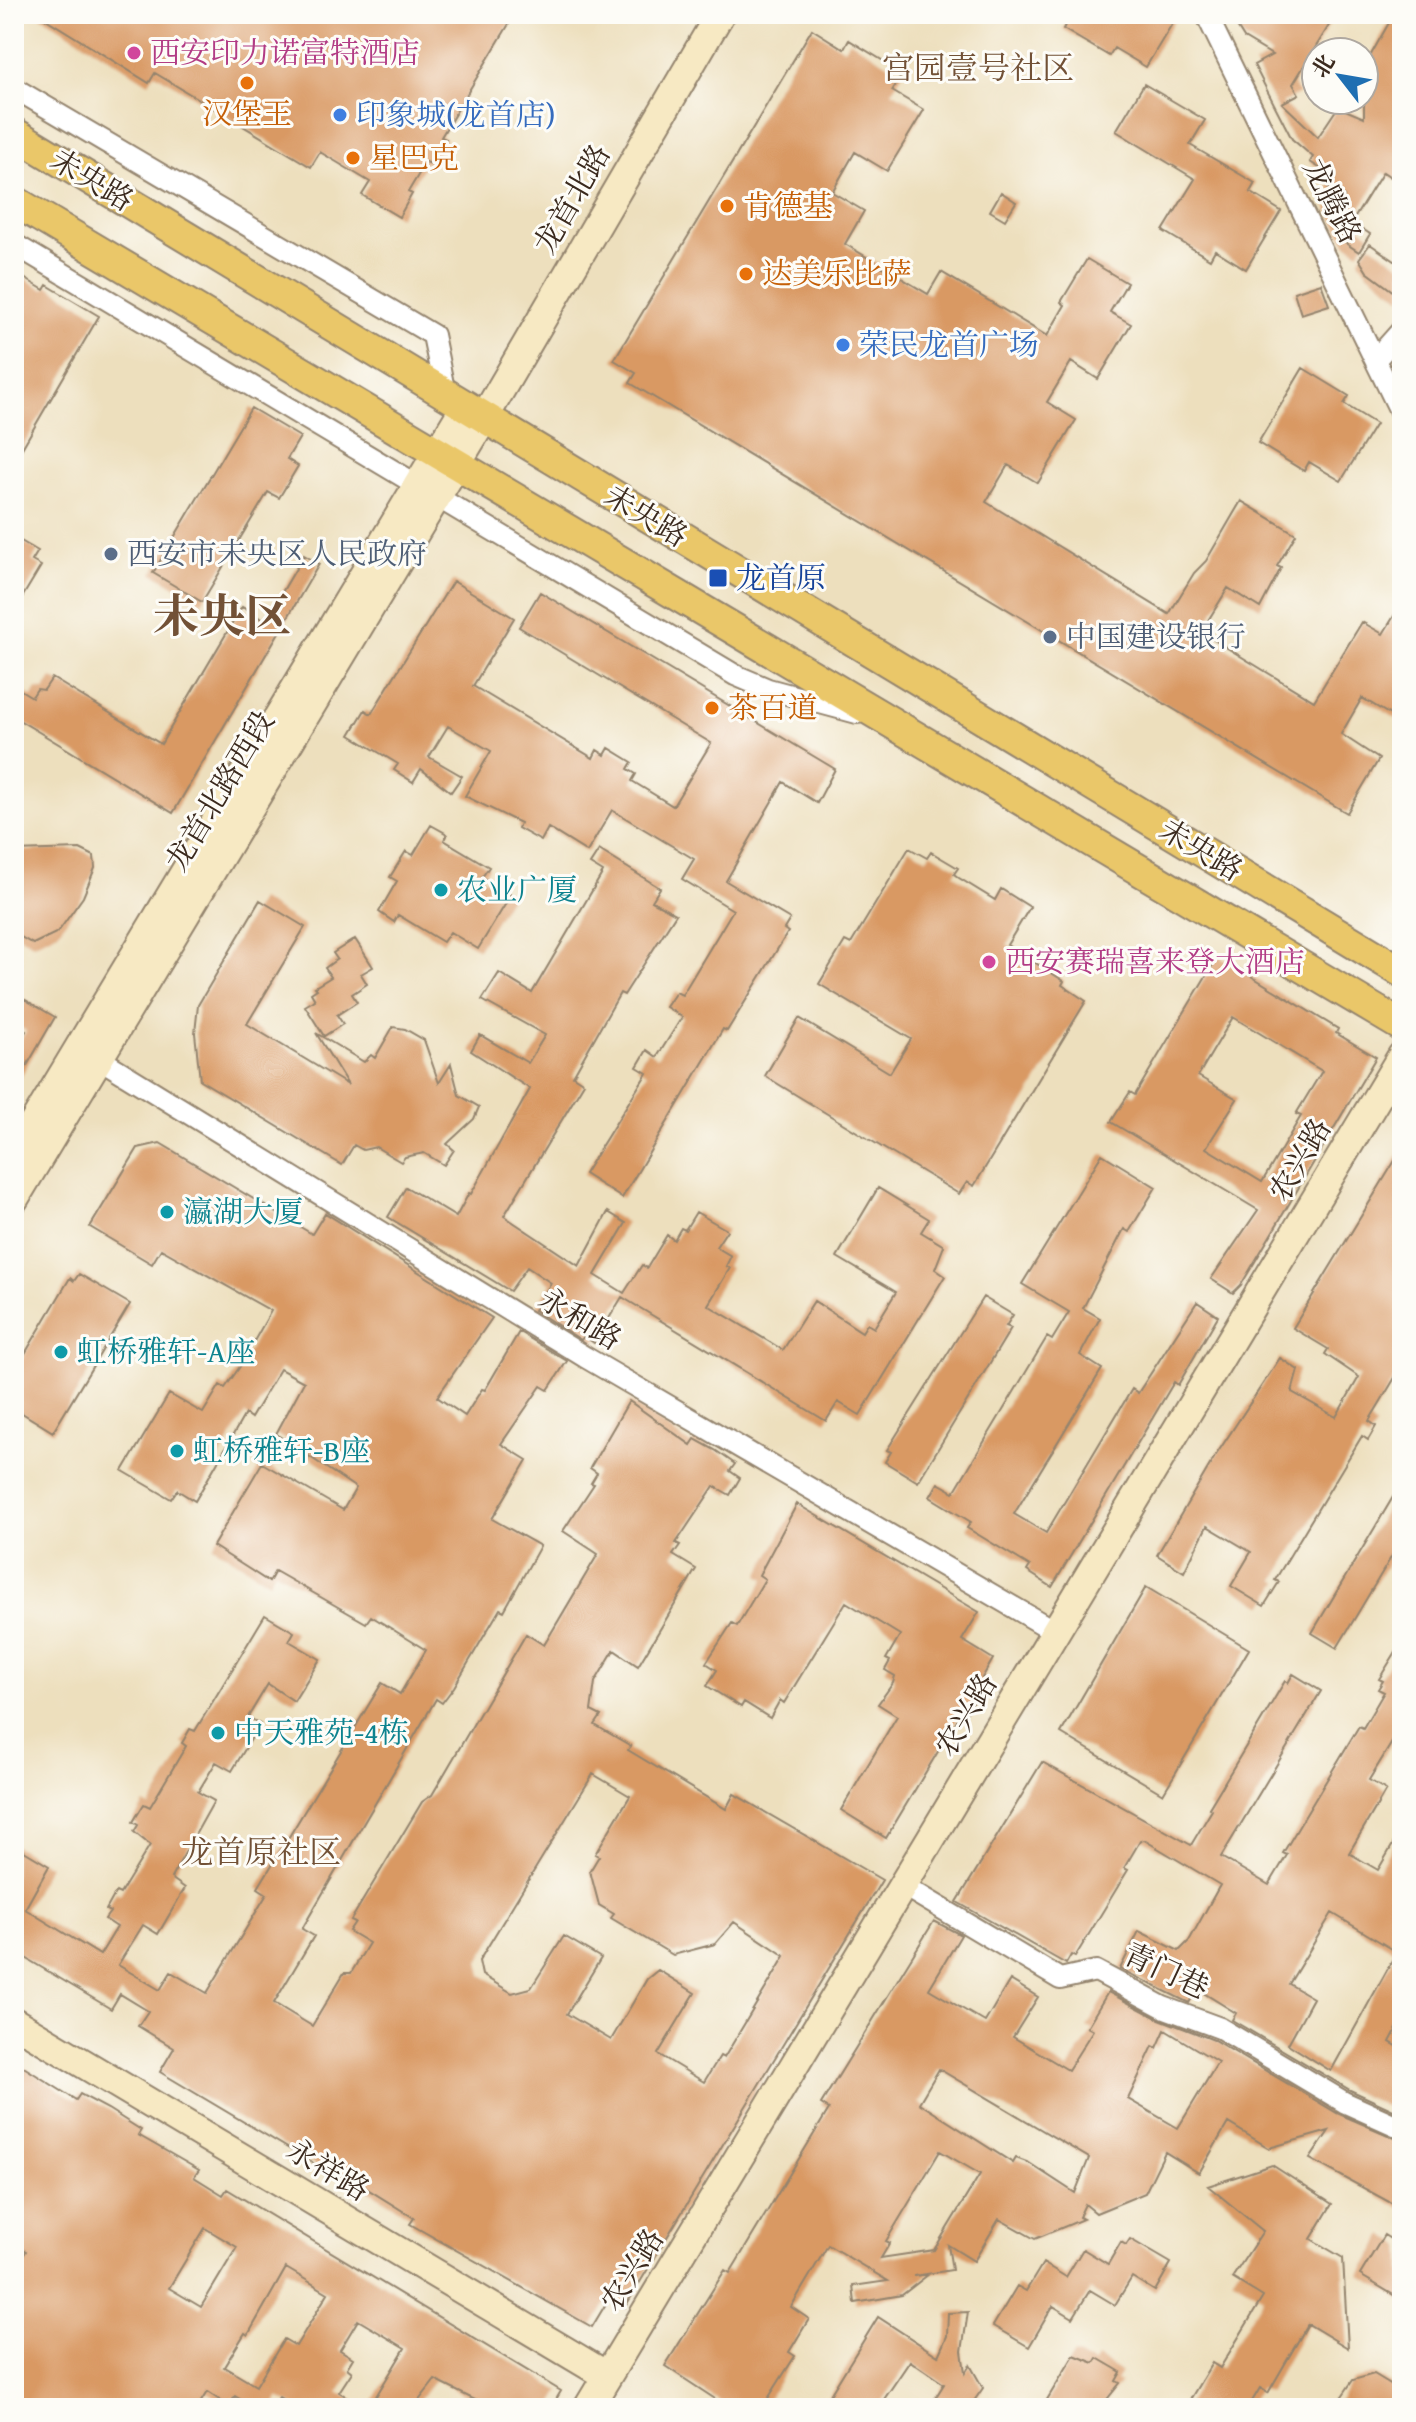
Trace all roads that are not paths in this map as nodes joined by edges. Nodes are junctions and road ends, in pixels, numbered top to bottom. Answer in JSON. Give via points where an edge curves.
{"nodes":[{"id":1,"x":720,"y":14,"type":"edge"},
{"id":2,"x":1206,"y":14,"type":"edge"},
{"id":3,"x":14,"y":88,"type":"edge"},
{"id":4,"x":14,"y":133,"type":"edge"},
{"id":5,"x":14,"y":201,"type":"edge"},
{"id":6,"x":14,"y":244,"type":"edge"},
{"id":7,"x":1402,"y":330,"type":"edge"},
{"id":8,"x":1377,"y":358,"type":"junction"},
{"id":9,"x":465,"y":407,"type":"junction"},
{"id":10,"x":1402,"y":415,"type":"edge"},
{"id":11,"x":447,"y":456,"type":"junction"},
{"id":12,"x":427,"y":491,"type":"junction"},
{"id":13,"x":902,"y":729,"type":"junction"},
{"id":14,"x":1402,"y":972,"type":"edge"},
{"id":15,"x":1402,"y":1026,"type":"edge"},
{"id":16,"x":90,"y":1052,"type":"junction"},
{"id":17,"x":1402,"y":1056,"type":"edge"},
{"id":18,"x":14,"y":1156,"type":"edge"},
{"id":19,"x":14,"y":1199,"type":"edge"},
{"id":20,"x":1056,"y":1632,"type":"junction"},
{"id":21,"x":904,"y":1886,"type":"junction"},
{"id":22,"x":14,"y":2022,"type":"edge"},
{"id":23,"x":1402,"y":2128,"type":"edge"},
{"id":24,"x":607,"y":2376,"type":"junction"},
{"id":25,"x":588,"y":2408,"type":"edge"}],
"edges":[{"from":1,"to":9,"type":"street","name":"龙首北路"},
{"from":2,"to":8,"type":"street","name":"龙腾路"},
{"from":3,"to":9,"type":"street","via":[[433,335]]},
{"from":4,"to":9,"type":"main road","name":"未央路"},
{"from":5,"to":11,"type":"main road","name":"未央路"},
{"from":6,"to":12,"type":"street"},
{"from":7,"to":8,"type":"street"},
{"from":8,"to":10,"type":"street","name":"龙腾路"},
{"from":9,"to":11,"type":"street","name":"龙首北路西段"},
{"from":9,"to":14,"type":"main road","name":"未央路"},
{"from":11,"to":12,"type":"street","name":"龙首北路西段"},
{"from":11,"to":13,"type":"main road","name":"未央路"},
{"from":12,"to":13,"type":"street","via":[[735,675]]},
{"from":12,"to":16,"type":"street","name":"龙首北路西段"},
{"from":13,"to":15,"type":"main road","name":"未央路"},
{"from":16,"to":18,"type":"street","name":"龙首北路西段"},
{"from":16,"to":19,"type":"street","name":"龙首北路西段"},
{"from":16,"to":20,"type":"street","name":"永和路","via":[[585,1357]]},
{"from":17,"to":20,"type":"street","name":"农兴路"},
{"from":20,"to":21,"type":"street","name":"农兴路"},
{"from":21,"to":23,"type":"street","name":"青门巷","via":[[1060,1979],[1096,1971],[1163,2007],[1220,2028],[1344,2102]]},
{"from":21,"to":24,"type":"street","name":"农兴路"},
{"from":22,"to":24,"type":"street","name":"永祥路"},
{"from":24,"to":25,"type":"street","name":"农兴路"}]}
